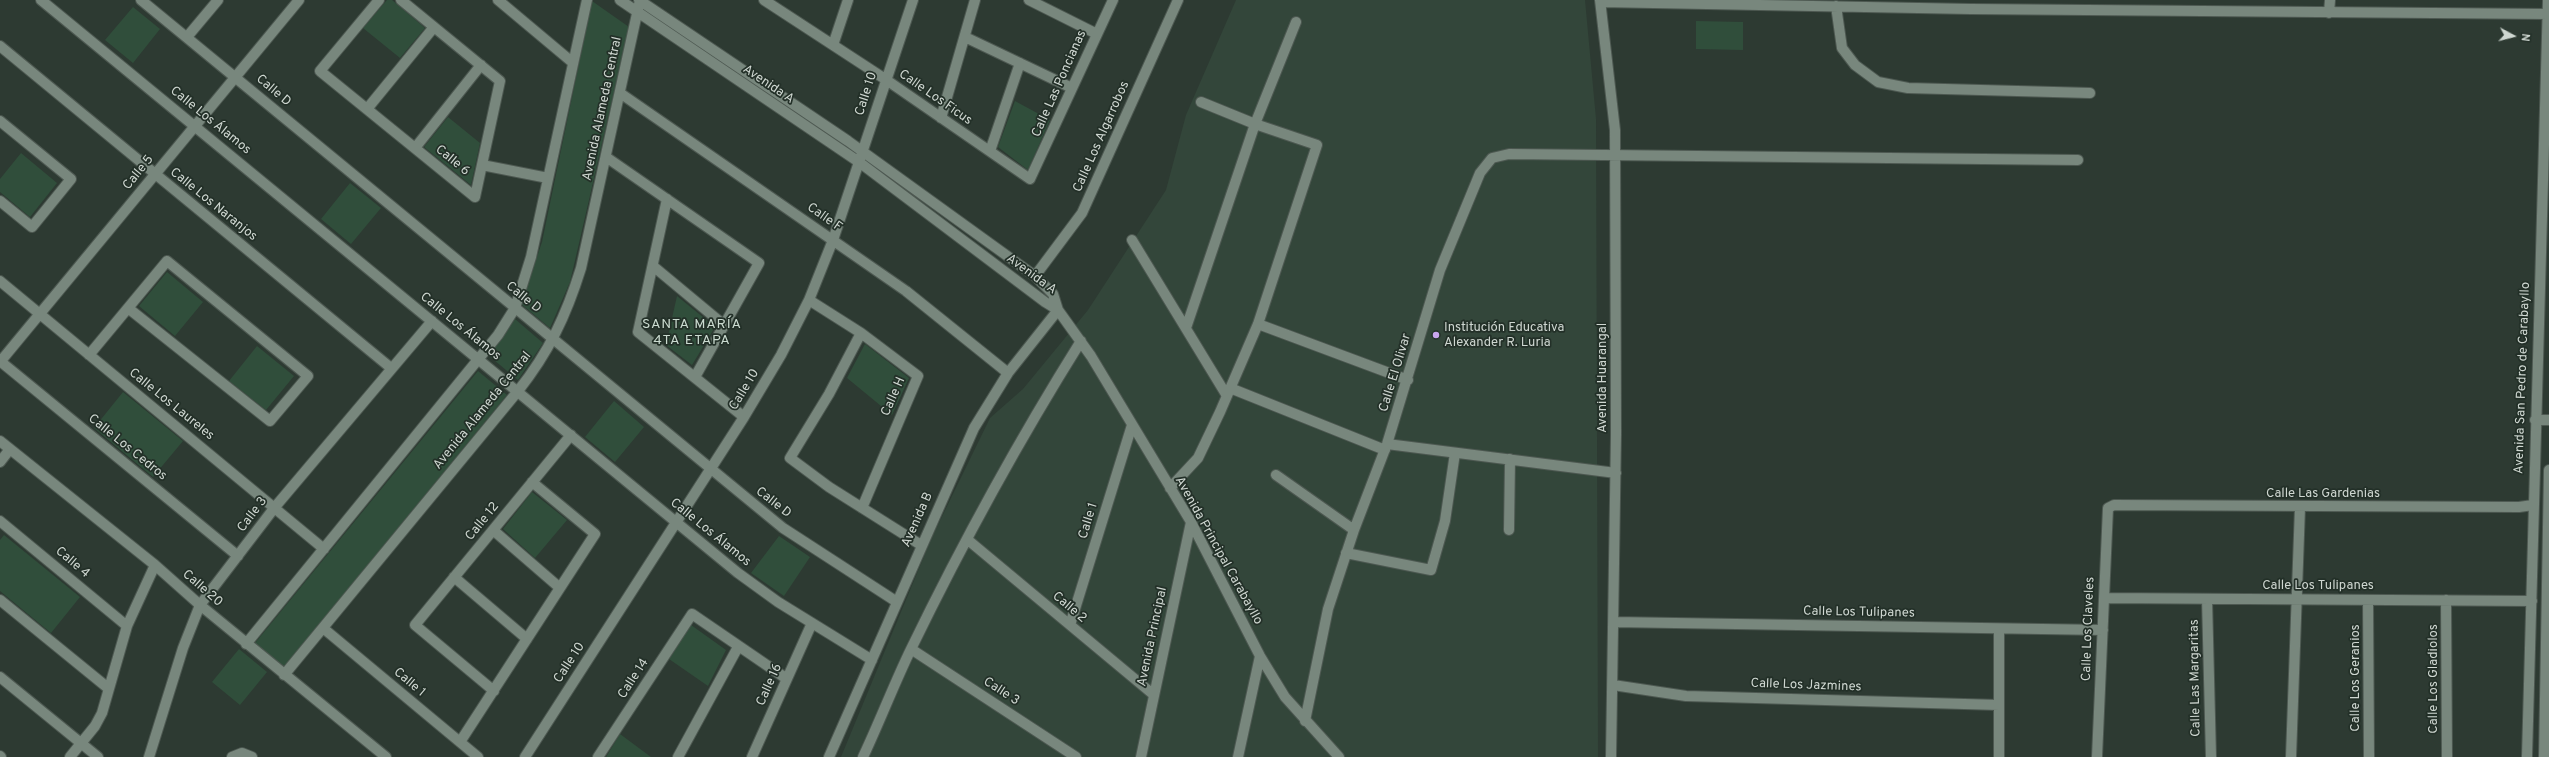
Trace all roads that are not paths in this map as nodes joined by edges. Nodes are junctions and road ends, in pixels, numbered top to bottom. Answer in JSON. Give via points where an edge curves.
{"nodes":[{"id":1,"x":41,"y":0,"type":"edge"},
{"id":2,"x":142,"y":0,"type":"edge"},
{"id":3,"x":218,"y":0,"type":"edge"},
{"id":4,"x":299,"y":0,"type":"edge"},
{"id":5,"x":379,"y":0,"type":"edge"},
{"id":6,"x":401,"y":0,"type":"edge"},
{"id":7,"x":498,"y":0,"type":"edge"},
{"id":8,"x":587,"y":0,"type":"edge"},
{"id":9,"x":620,"y":0,"type":"edge"},
{"id":10,"x":640,"y":0,"type":"edge"},
{"id":11,"x":764,"y":0,"type":"edge"},
{"id":12,"x":848,"y":0,"type":"edge"},
{"id":13,"x":913,"y":0,"type":"edge"},
{"id":14,"x":975,"y":0,"type":"edge"},
{"id":15,"x":1029,"y":0,"type":"edge"},
{"id":16,"x":1113,"y":0,"type":"edge"},
{"id":17,"x":2330,"y":0,"type":"edge"},
{"id":18,"x":2548,"y":0,"type":"edge"},
{"id":19,"x":1175,"y":1,"type":"edge"},
{"id":20,"x":1600,"y":1,"type":"edge"},
{"id":21,"x":1971,"y":4,"type":"edge"},
{"id":22,"x":1986,"y":4,"type":"edge"},
{"id":23,"x":1836,"y":6,"type":"junction"},
{"id":24,"x":637,"y":13,"type":"junction"},
{"id":25,"x":2329,"y":13,"type":"junction"},
{"id":26,"x":2548,"y":14,"type":"edge"},
{"id":27,"x":1296,"y":22,"type":"dead end"},
{"id":28,"x":434,"y":27,"type":"junction"},
{"id":29,"x":1097,"y":34,"type":"junction"},
{"id":30,"x":188,"y":37,"type":"junction"},
{"id":31,"x":965,"y":37,"type":"junction"},
{"id":32,"x":833,"y":45,"type":"junction"},
{"id":33,"x":0,"y":46,"type":"edge"},
{"id":34,"x":572,"y":62,"type":"junction"},
{"id":35,"x":1020,"y":63,"type":"junction"},
{"id":36,"x":481,"y":65,"type":"junction"},
{"id":37,"x":236,"y":76,"type":"junction"},
{"id":38,"x":885,"y":79,"type":"junction"},
{"id":39,"x":1072,"y":88,"type":"junction"},
{"id":40,"x":620,"y":93,"type":"junction"},
{"id":41,"x":2090,"y":93,"type":"dead end"},
{"id":42,"x":1201,"y":102,"type":"dead end"},
{"id":43,"x":366,"y":109,"type":"junction"},
{"id":44,"x":941,"y":118,"type":"junction"},
{"id":45,"x":0,"y":121,"type":"edge"},
{"id":46,"x":1255,"y":124,"type":"junction"},
{"id":47,"x":195,"y":126,"type":"junction"},
{"id":48,"x":868,"y":133,"type":"junction"},
{"id":49,"x":848,"y":141,"type":"junction"},
{"id":50,"x":415,"y":148,"type":"junction"},
{"id":51,"x":862,"y":151,"type":"junction"},
{"id":52,"x":990,"y":152,"type":"junction"},
{"id":53,"x":1615,"y":154,"type":"junction"},
{"id":54,"x":606,"y":157,"type":"junction"},
{"id":55,"x":2078,"y":160,"type":"dead end"},
{"id":56,"x":859,"y":162,"type":"junction"},
{"id":57,"x":482,"y":165,"type":"junction"},
{"id":58,"x":155,"y":174,"type":"junction"},
{"id":59,"x":548,"y":178,"type":"junction"},
{"id":60,"x":1030,"y":179,"type":"joint"},
{"id":61,"x":667,"y":199,"type":"junction"},
{"id":62,"x":0,"y":201,"type":"edge"},
{"id":63,"x":833,"y":240,"type":"junction"},
{"id":64,"x":1132,"y":240,"type":"dead end"},
{"id":65,"x":653,"y":266,"type":"junction"},
{"id":66,"x":1035,"y":276,"type":"junction"},
{"id":67,"x":0,"y":281,"type":"edge"},
{"id":68,"x":809,"y":300,"type":"junction"},
{"id":69,"x":128,"y":308,"type":"junction"},
{"id":70,"x":515,"y":308,"type":"junction"},
{"id":71,"x":1058,"y":310,"type":"junction"},
{"id":72,"x":40,"y":314,"type":"junction"},
{"id":73,"x":432,"y":321,"type":"junction"},
{"id":74,"x":1258,"y":324,"type":"junction"},
{"id":75,"x":724,"y":325,"type":"junction"},
{"id":76,"x":1186,"y":328,"type":"junction"},
{"id":77,"x":861,"y":333,"type":"junction"},
{"id":78,"x":553,"y":340,"type":"junction"},
{"id":79,"x":1081,"y":341,"type":"junction"},
{"id":80,"x":89,"y":355,"type":"junction"},
{"id":81,"x":479,"y":360,"type":"junction"},
{"id":82,"x":0,"y":361,"type":"edge"},
{"id":83,"x":391,"y":368,"type":"junction"},
{"id":84,"x":1008,"y":373,"type":"junction"},
{"id":85,"x":695,"y":377,"type":"junction"},
{"id":86,"x":1408,"y":380,"type":"junction"},
{"id":87,"x":518,"y":391,"type":"junction"},
{"id":88,"x":1228,"y":392,"type":"junction"},
{"id":89,"x":744,"y":417,"type":"junction"},
{"id":90,"x":2535,"y":420,"type":"junction"},
{"id":91,"x":2549,"y":420,"type":"edge"},
{"id":92,"x":1132,"y":425,"type":"junction"},
{"id":93,"x":571,"y":435,"type":"junction"},
{"id":94,"x":0,"y":441,"type":"edge"},
{"id":95,"x":1386,"y":447,"type":"junction"},
{"id":96,"x":10,"y":450,"type":"junction"},
{"id":97,"x":1455,"y":452,"type":"junction"},
{"id":98,"x":1510,"y":459,"type":"junction"},
{"id":99,"x":0,"y":462,"type":"edge"},
{"id":100,"x":711,"y":470,"type":"junction"},
{"id":101,"x":2549,"y":470,"type":"edge"},
{"id":102,"x":1616,"y":473,"type":"junction"},
{"id":103,"x":1276,"y":475,"type":"dead end"},
{"id":104,"x":532,"y":482,"type":"junction"},
{"id":105,"x":1170,"y":488,"type":"junction"},
{"id":106,"x":2549,"y":501,"type":"edge"},
{"id":107,"x":2114,"y":505,"type":"joint"},
{"id":108,"x":2533,"y":505,"type":"junction"},
{"id":109,"x":275,"y":507,"type":"junction"},
{"id":110,"x":2300,"y":507,"type":"junction"},
{"id":111,"x":862,"y":508,"type":"junction"},
{"id":112,"x":0,"y":521,"type":"edge"},
{"id":113,"x":676,"y":522,"type":"junction"},
{"id":114,"x":1191,"y":522,"type":"junction"},
{"id":115,"x":493,"y":530,"type":"junction"},
{"id":116,"x":1354,"y":530,"type":"junction"},
{"id":117,"x":1509,"y":530,"type":"dead end"},
{"id":118,"x":968,"y":540,"type":"junction"},
{"id":119,"x":921,"y":545,"type":"junction"},
{"id":120,"x":324,"y":549,"type":"junction"},
{"id":121,"x":1346,"y":553,"type":"junction"},
{"id":122,"x":238,"y":556,"type":"junction"},
{"id":123,"x":155,"y":565,"type":"junction"},
{"id":124,"x":2548,"y":576,"type":"edge"},
{"id":125,"x":454,"y":578,"type":"junction"},
{"id":126,"x":560,"y":588,"type":"junction"},
{"id":127,"x":2104,"y":598,"type":"junction"},
{"id":128,"x":2207,"y":599,"type":"junction"},
{"id":129,"x":2296,"y":599,"type":"junction"},
{"id":130,"x":0,"y":600,"type":"edge"},
{"id":131,"x":2368,"y":600,"type":"junction"},
{"id":132,"x":2446,"y":600,"type":"junction"},
{"id":133,"x":2532,"y":601,"type":"junction"},
{"id":134,"x":897,"y":602,"type":"junction"},
{"id":135,"x":200,"y":605,"type":"junction"},
{"id":136,"x":1614,"y":622,"type":"junction"},
{"id":137,"x":812,"y":623,"type":"junction"},
{"id":138,"x":1070,"y":625,"type":"junction"},
{"id":139,"x":127,"y":626,"type":"junction"},
{"id":140,"x":323,"y":628,"type":"junction"},
{"id":141,"x":1999,"y":629,"type":"junction"},
{"id":142,"x":2103,"y":630,"type":"junction"},
{"id":143,"x":527,"y":639,"type":"junction"},
{"id":144,"x":246,"y":644,"type":"junction"},
{"id":145,"x":738,"y":647,"type":"junction"},
{"id":146,"x":911,"y":649,"type":"junction"},
{"id":147,"x":2546,"y":651,"type":"edge"},
{"id":148,"x":1260,"y":656,"type":"junction"},
{"id":149,"x":872,"y":660,"type":"junction"},
{"id":150,"x":284,"y":675,"type":"junction"},
{"id":151,"x":0,"y":677,"type":"edge"},
{"id":152,"x":787,"y":679,"type":"junction"},
{"id":153,"x":1613,"y":686,"type":"junction"},
{"id":154,"x":108,"y":688,"type":"junction"},
{"id":155,"x":494,"y":691,"type":"junction"},
{"id":156,"x":1154,"y":695,"type":"junction"},
{"id":157,"x":1999,"y":705,"type":"junction"},
{"id":158,"x":1305,"y":721,"type":"junction"},
{"id":159,"x":2546,"y":725,"type":"edge"},
{"id":160,"x":460,"y":742,"type":"junction"},
{"id":161,"x":81,"y":744,"type":"junction"},
{"id":162,"x":1329,"y":753,"type":"edge"},
{"id":163,"x":234,"y":756,"type":"edge"},
{"id":164,"x":865,"y":756,"type":"edge"},
{"id":165,"x":70,"y":757,"type":"edge"},
{"id":166,"x":98,"y":757,"type":"edge"},
{"id":167,"x":149,"y":757,"type":"edge"},
{"id":168,"x":252,"y":757,"type":"edge"},
{"id":169,"x":386,"y":757,"type":"edge"},
{"id":170,"x":478,"y":757,"type":"edge"},
{"id":171,"x":525,"y":757,"type":"edge"},
{"id":172,"x":598,"y":757,"type":"edge"},
{"id":173,"x":678,"y":757,"type":"edge"},
{"id":174,"x":752,"y":757,"type":"edge"},
{"id":175,"x":829,"y":757,"type":"edge"},
{"id":176,"x":1076,"y":757,"type":"edge"},
{"id":177,"x":1141,"y":757,"type":"edge"},
{"id":178,"x":1238,"y":757,"type":"edge"},
{"id":179,"x":1339,"y":757,"type":"edge"},
{"id":180,"x":1611,"y":757,"type":"edge"},
{"id":181,"x":1998,"y":757,"type":"edge"},
{"id":182,"x":2097,"y":757,"type":"edge"},
{"id":183,"x":2211,"y":757,"type":"edge"},
{"id":184,"x":2290,"y":757,"type":"edge"},
{"id":185,"x":2369,"y":757,"type":"edge"},
{"id":186,"x":2447,"y":757,"type":"edge"},
{"id":187,"x":2527,"y":757,"type":"edge"},
{"id":188,"x":2544,"y":757,"type":"edge"}],
"edges":[{"from":1,"to":47,"type":"street","name":"Calle Los Álamos"},
{"from":2,"to":30,"type":"street","name":"Calle D"},
{"from":3,"to":30,"type":"street"},
{"from":4,"to":37,"type":"street","name":"Calle 5"},
{"from":5,"to":43,"type":"street","name":"Calle 6","via":[[320,71]]},
{"from":6,"to":28,"type":"street"},
{"from":7,"to":34,"type":"street"},
{"from":8,"to":34,"type":"street"},
{"from":9,"to":24,"type":"street","name":"Avenida A"},
{"from":10,"to":24,"type":"street","name":"Avenida Alameda Central"},
{"from":10,"to":49,"type":"street","name":"Avenida A"},
{"from":11,"to":32,"type":"street","name":"Calle Los Ficus"},
{"from":12,"to":32,"type":"street"},
{"from":13,"to":38,"type":"street","name":"Calle 10"},
{"from":14,"to":31,"type":"street"},
{"from":15,"to":29,"type":"street"},
{"from":16,"to":29,"type":"street","name":"Calle Las Poncianas"},
{"from":17,"to":25,"type":"street"},
{"from":18,"to":26,"type":"street","name":"Avenida San Pedro de Carabayllo"},
{"from":19,"to":66,"type":"street","name":"Calle Los Algarrobos","via":[[1082,213]]},
{"from":20,"to":23,"type":"street"},
{"from":20,"to":53,"type":"street","name":"Avenida Huarangal","via":[[1614,107]]},
{"from":21,"to":22,"type":"street"},
{"from":21,"to":23,"type":"street"},
{"from":22,"to":25,"type":"street"},
{"from":23,"to":41,"type":"street","via":[[1842,48],[1855,65],[1878,82],[1908,88]]},
{"from":24,"to":40,"type":"street","name":"Avenida Alameda Central"},
{"from":24,"to":56,"type":"street","name":"Avenida A"},
{"from":25,"to":26,"type":"street"},
{"from":26,"to":90,"type":"street","name":"Avenida San Pedro de Carabayllo"},
{"from":27,"to":46,"type":"street"},
{"from":28,"to":36,"type":"street"},
{"from":28,"to":43,"type":"street"},
{"from":29,"to":39,"type":"street","name":"Calle Las Poncianas"},
{"from":30,"to":37,"type":"street","name":"Calle D"},
{"from":31,"to":35,"type":"street"},
{"from":31,"to":44,"type":"street"},
{"from":32,"to":38,"type":"street","name":"Calle Los Ficus"},
{"from":33,"to":58,"type":"street","name":"Calle Los Naranjos"},
{"from":34,"to":59,"type":"street"},
{"from":35,"to":39,"type":"street"},
{"from":35,"to":52,"type":"street"},
{"from":36,"to":50,"type":"street"},
{"from":36,"to":57,"type":"street","name":"Calle 6","via":[[500,81]]},
{"from":37,"to":47,"type":"street","name":"Calle 5"},
{"from":37,"to":70,"type":"street","name":"Calle D"},
{"from":38,"to":44,"type":"street","name":"Calle Los Ficus"},
{"from":38,"to":48,"type":"street","name":"Calle 10"},
{"from":39,"to":60,"type":"street","name":"Calle Las Poncianas"},
{"from":40,"to":54,"type":"street","name":"Avenida Alameda Central"},
{"from":40,"to":63,"type":"street","name":"Calle F"},
{"from":42,"to":46,"type":"street"},
{"from":43,"to":50,"type":"street","name":"Calle 6"},
{"from":44,"to":52,"type":"street","name":"Calle Los Ficus"},
{"from":45,"to":62,"type":"street","via":[[72,179],[32,227]]},
{"from":46,"to":74,"type":"street","via":[[1317,145]]},
{"from":46,"to":76,"type":"street"},
{"from":47,"to":58,"type":"street","name":"Calle 5"},
{"from":47,"to":73,"type":"street","name":"Calle Los Álamos"},
{"from":48,"to":49,"type":"street","via":[[856,140]]},
{"from":48,"to":51,"type":"street","name":"Calle 10"},
{"from":49,"to":51,"type":"street","name":"Avenida A"},
{"from":50,"to":57,"type":"street","name":"Calle 6","via":[[475,197]]},
{"from":51,"to":56,"type":"street","name":"Calle 10"},
{"from":51,"to":66,"type":"street","name":"Avenida A"},
{"from":52,"to":60,"type":"street","name":"Calle Los Ficus"},
{"from":53,"to":55,"type":"street","name":"Calle El Olivar"},
{"from":53,"to":86,"type":"street","name":"Calle El Olivar","via":[[1509,154],[1492,158],[1480,173],[1440,270]]},
{"from":53,"to":102,"type":"street","name":"Avenida Huarangal"},
{"from":54,"to":61,"type":"street"},
{"from":54,"to":78,"type":"street","name":"Avenida Alameda Central","via":[[581,268],[568,310]]},
{"from":56,"to":63,"type":"street","name":"Calle 10"},
{"from":56,"to":71,"type":"street","name":"Avenida A"},
{"from":57,"to":59,"type":"street"},
{"from":58,"to":72,"type":"street","name":"Calle 5"},
{"from":58,"to":83,"type":"street","name":"Calle Los Naranjos"},
{"from":59,"to":70,"type":"street","via":[[531,257]]},
{"from":61,"to":65,"type":"street"},
{"from":61,"to":75,"type":"street","via":[[759,263]]},
{"from":63,"to":68,"type":"street","name":"Calle 10"},
{"from":63,"to":84,"type":"street","name":"Calle F","via":[[912,296]]},
{"from":64,"to":76,"type":"street"},
{"from":65,"to":75,"type":"street"},
{"from":65,"to":85,"type":"street","via":[[638,332]]},
{"from":66,"to":71,"type":"street","name":"Avenida A","via":[[1053,294]]},
{"from":67,"to":72,"type":"street","name":"Calle Los Laureles"},
{"from":68,"to":77,"type":"street","name":"Calle H"},
{"from":68,"to":89,"type":"street","name":"Calle 10","via":[[781,355]]},
{"from":69,"to":69,"type":"street","via":[[167,261],[308,376],[270,421]]},
{"from":69,"to":80,"type":"street"},
{"from":70,"to":78,"type":"street","name":"Calle D"},
{"from":70,"to":81,"type":"street"},
{"from":71,"to":79,"type":"street","name":"Avenida Principal Carabayllo"},
{"from":71,"to":84,"type":"street","name":"Avenida B"},
{"from":72,"to":80,"type":"street","name":"Calle Los Laureles"},
{"from":72,"to":82,"type":"street","name":"Calle 5"},
{"from":73,"to":81,"type":"street","name":"Calle Los Álamos"},
{"from":73,"to":83,"type":"street","name":"Calle 3"},
{"from":74,"to":86,"type":"street"},
{"from":74,"to":88,"type":"street"},
{"from":75,"to":85,"type":"street"},
{"from":76,"to":88,"type":"street"},
{"from":77,"to":111,"type":"street","name":"Calle H","via":[[918,376]]},
{"from":77,"to":111,"type":"street","via":[[829,394],[790,458]]},
{"from":78,"to":87,"type":"street","name":"Avenida Alameda Central"},
{"from":78,"to":100,"type":"street","name":"Calle D"},
{"from":79,"to":92,"type":"street","name":"Avenida Principal Carabayllo"},
{"from":79,"to":118,"type":"street","via":[[1042,405]]},
{"from":80,"to":109,"type":"street","name":"Calle Los Laureles"},
{"from":81,"to":87,"type":"street","name":"Calle Los Álamos"},
{"from":81,"to":120,"type":"street"},
{"from":82,"to":122,"type":"street","name":"Calle Los Cedros"},
{"from":83,"to":109,"type":"street","name":"Calle 3"},
{"from":84,"to":119,"type":"street","name":"Avenida B","via":[[974,428]]},
{"from":85,"to":89,"type":"street"},
{"from":86,"to":95,"type":"street","name":"Calle El Olivar"},
{"from":87,"to":93,"type":"street","name":"Calle Los Álamos"},
{"from":87,"to":140,"type":"street","name":"Avenida Alameda Central"},
{"from":88,"to":95,"type":"street"},
{"from":88,"to":105,"type":"street","via":[[1198,458]]},
{"from":89,"to":100,"type":"street","name":"Calle 10"},
{"from":90,"to":91,"type":"street"},
{"from":90,"to":108,"type":"street","name":"Avenida San Pedro de Carabayllo"},
{"from":92,"to":105,"type":"street","name":"Avenida Principal Carabayllo"},
{"from":92,"to":138,"type":"street","name":"Calle 1"},
{"from":93,"to":104,"type":"street","name":"Calle 12"},
{"from":93,"to":113,"type":"street","name":"Calle Los Álamos"},
{"from":94,"to":96,"type":"street","name":"Calle 20"},
{"from":95,"to":97,"type":"street"},
{"from":95,"to":116,"type":"street","name":"Calle El Olivar"},
{"from":96,"to":99,"type":"street"},
{"from":96,"to":123,"type":"street","name":"Calle 20"},
{"from":97,"to":98,"type":"street"},
{"from":97,"to":121,"type":"street","via":[[1445,521],[1431,570]]},
{"from":98,"to":102,"type":"street"},
{"from":98,"to":117,"type":"street"},
{"from":100,"to":113,"type":"street","name":"Calle 10"},
{"from":100,"to":134,"type":"street","name":"Calle D","via":[[783,528]]},
{"from":101,"to":106,"type":"street"},
{"from":102,"to":136,"type":"street","name":"Avenida Huarangal"},
{"from":103,"to":116,"type":"street"},
{"from":104,"to":115,"type":"street","name":"Calle 12"},
{"from":104,"to":126,"type":"street","via":[[595,534]]},
{"from":105,"to":114,"type":"street","name":"Avenida Principal Carabayllo"},
{"from":106,"to":124,"type":"street"},
{"from":107,"to":110,"type":"street","name":"Calle Las Gardenias"},
{"from":107,"to":127,"type":"street","name":"Calle Los Claveles","via":[[2108,508],[2106,516]]},
{"from":108,"to":110,"type":"street","name":"Calle Las Gardenias"},
{"from":108,"to":133,"type":"street","name":"Avenida San Pedro de Carabayllo"},
{"from":109,"to":120,"type":"street","name":"Calle Los Laureles"},
{"from":109,"to":122,"type":"street","name":"Calle 3"},
{"from":110,"to":129,"type":"street"},
{"from":111,"to":119,"type":"street"},
{"from":112,"to":139,"type":"street","name":"Calle 4"},
{"from":113,"to":137,"type":"street","name":"Calle Los Álamos","via":[[738,573]]},
{"from":113,"to":171,"type":"street","name":"Calle 10"},
{"from":114,"to":148,"type":"street","name":"Avenida Principal Carabayllo"},
{"from":114,"to":156,"type":"street","name":"Avenida Principal"},
{"from":115,"to":125,"type":"street","name":"Calle 12"},
{"from":115,"to":126,"type":"street"},
{"from":116,"to":121,"type":"street","name":"Calle El Olivar"},
{"from":118,"to":138,"type":"street","name":"Calle 2"},
{"from":118,"to":146,"type":"street"},
{"from":119,"to":134,"type":"street","name":"Avenida B"},
{"from":120,"to":144,"type":"street"},
{"from":121,"to":158,"type":"street","name":"Calle El Olivar","via":[[1328,609]]},
{"from":122,"to":135,"type":"street","name":"Calle 3"},
{"from":123,"to":135,"type":"street","name":"Calle 20"},
{"from":123,"to":139,"type":"street"},
{"from":124,"to":147,"type":"street"},
{"from":125,"to":143,"type":"street"},
{"from":125,"to":155,"type":"street","name":"Calle 12","via":[[415,625]]},
{"from":126,"to":143,"type":"street"},
{"from":127,"to":128,"type":"street","name":"Calle Los Tulipanes"},
{"from":127,"to":142,"type":"street","name":"Calle Los Claveles"},
{"from":128,"to":129,"type":"street","name":"Calle Los Tulipanes"},
{"from":128,"to":183,"type":"street","name":"Calle Las Margaritas"},
{"from":129,"to":131,"type":"street","name":"Calle Los Tulipanes"},
{"from":129,"to":184,"type":"street"},
{"from":130,"to":154,"type":"street"},
{"from":131,"to":132,"type":"street","name":"Calle Los Tulipanes"},
{"from":131,"to":185,"type":"street","name":"Calle Los Geranios"},
{"from":132,"to":133,"type":"street","name":"Calle Los Tulipanes"},
{"from":132,"to":186,"type":"street","name":"Calle Los Gladiolos"},
{"from":133,"to":187,"type":"street","name":"Avenida San Pedro de Carabayllo"},
{"from":134,"to":149,"type":"street","name":"Avenida B"},
{"from":135,"to":144,"type":"street","name":"Calle 20"},
{"from":135,"to":167,"type":"street","name":"Calle 3","via":[[183,648]]},
{"from":136,"to":141,"type":"street","name":"Calle Los Tulipanes"},
{"from":136,"to":153,"type":"street","name":"Avenida Huarangal"},
{"from":137,"to":149,"type":"street","name":"Calle Los Álamos"},
{"from":137,"to":152,"type":"street","name":"Calle 16"},
{"from":138,"to":156,"type":"street","name":"Calle 2"},
{"from":139,"to":154,"type":"street"},
{"from":140,"to":150,"type":"street","name":"Avenida Alameda Central"},
{"from":140,"to":160,"type":"street","name":"Calle 1"},
{"from":141,"to":142,"type":"street","name":"Calle Los Tulipanes"},
{"from":141,"to":157,"type":"street"},
{"from":142,"to":182,"type":"street","name":"Calle Los Claveles"},
{"from":143,"to":155,"type":"street"},
{"from":144,"to":150,"type":"street","name":"Calle 20"},
{"from":145,"to":152,"type":"street"},
{"from":145,"to":172,"type":"street","name":"Calle 14","via":[[692,614]]},
{"from":145,"to":173,"type":"street"},
{"from":146,"to":164,"type":"street"},
{"from":146,"to":176,"type":"street","name":"Calle 3"},
{"from":147,"to":159,"type":"street"},
{"from":148,"to":158,"type":"street","name":"Avenida Principal Carabayllo","via":[[1285,697]]},
{"from":148,"to":178,"type":"street"},
{"from":149,"to":175,"type":"street","name":"Avenida B"},
{"from":150,"to":169,"type":"street","name":"Calle 20"},
{"from":151,"to":161,"type":"street"},
{"from":152,"to":174,"type":"street","name":"Calle 16"},
{"from":153,"to":157,"type":"street","name":"Calle Los Jazmines","via":[[1686,696]]},
{"from":153,"to":180,"type":"street","name":"Avenida Huarangal"},
{"from":154,"to":161,"type":"street","via":[[102,713]]},
{"from":155,"to":160,"type":"street"},
{"from":156,"to":177,"type":"street","name":"Avenida Principal"},
{"from":157,"to":181,"type":"street"},
{"from":158,"to":162,"type":"street","name":"Avenida Principal Carabayllo"},
{"from":159,"to":188,"type":"street"},
{"from":160,"to":170,"type":"street","name":"Calle 1"},
{"from":161,"to":165,"type":"street"},
{"from":161,"to":166,"type":"street"},
{"from":162,"to":179,"type":"street","name":"Avenida Principal Carabayllo"},
{"from":163,"to":168,"type":"street"}]}
